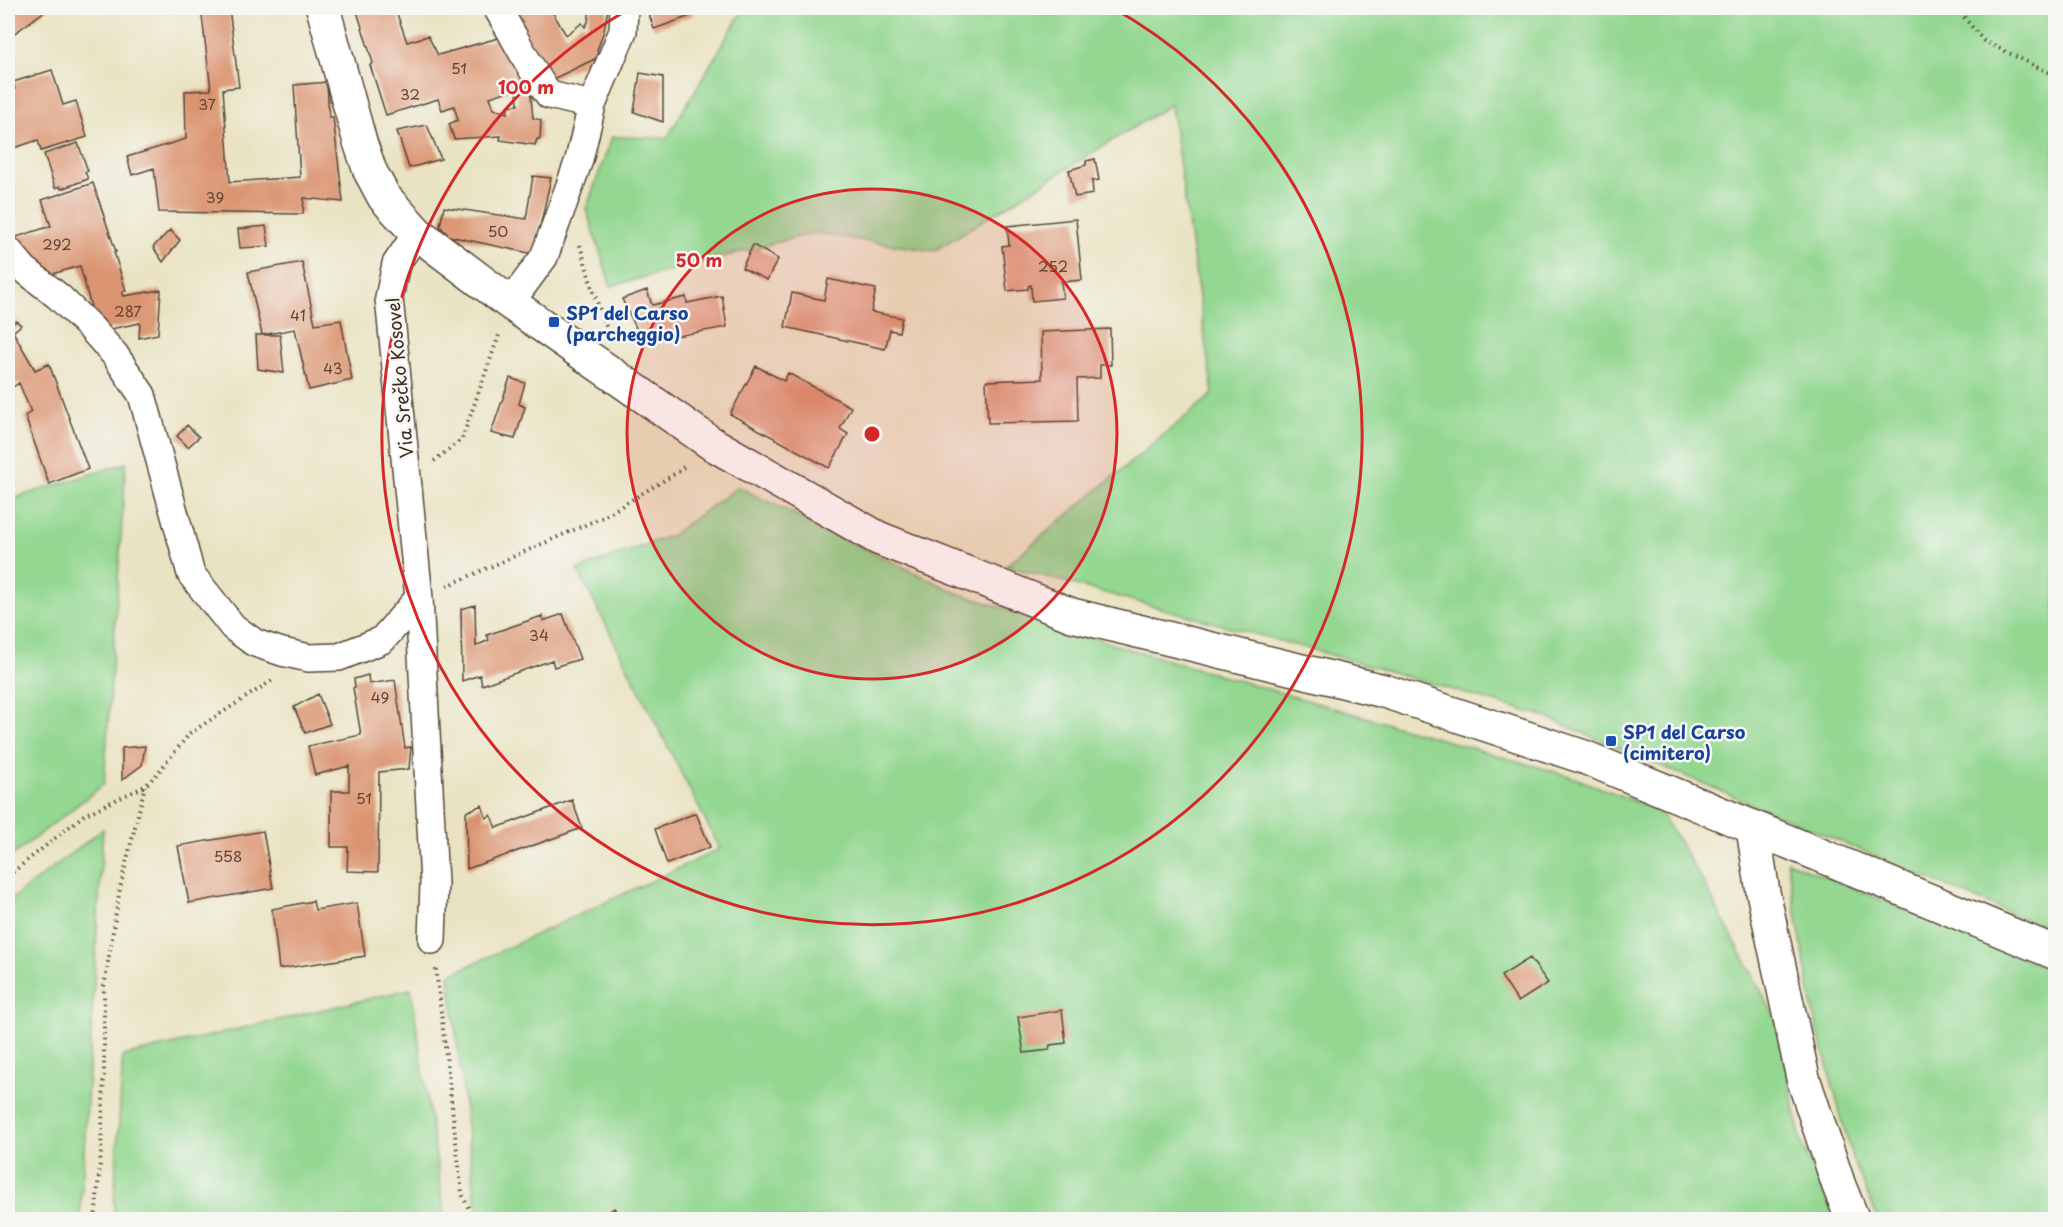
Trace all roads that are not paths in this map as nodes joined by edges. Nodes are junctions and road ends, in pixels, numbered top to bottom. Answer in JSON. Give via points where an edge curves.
{"nodes":[{"id":1,"x":323,"y":8,"type":"edge"},
{"id":2,"x":497,"y":8,"type":"edge"},
{"id":3,"x":624,"y":8,"type":"edge"},
{"id":4,"x":592,"y":105,"type":"junction"},
{"id":5,"x":417,"y":233,"type":"junction"},
{"id":6,"x":8,"y":250,"type":"edge"},
{"id":7,"x":510,"y":303,"type":"junction"},
{"id":8,"x":419,"y":598,"type":"junction"},
{"id":9,"x":1753,"y":828,"type":"junction"},
{"id":10,"x":432,"y":940,"type":"road end"},
{"id":11,"x":2055,"y":953,"type":"edge"},
{"id":12,"x":1853,"y":1220,"type":"edge"}],
"edges":[{"from":1,"to":5,"type":"main road","via":[[370,171],[384,197]]},
{"from":2,"to":4,"type":"street","via":[[549,95]]},
{"from":3,"to":4,"type":"street","via":[[623,31]]},
{"from":4,"to":7,"type":"street","via":[[579,160],[544,256]]},
{"from":5,"to":7,"type":"main road"},
{"from":5,"to":8,"type":"street","name":"Via Srečko Kosovel","via":[[396,264],[389,298]]},
{"from":6,"to":8,"type":"street","via":[[116,355],[142,395],[191,574],[233,627],[255,643],[282,652],[309,658],[339,657],[382,640]]},
{"from":7,"to":9,"type":"main road","via":[[711,443],[878,538],[1072,615],[1384,691],[1584,757]]},
{"from":8,"to":10,"type":"street","name":"Via Srečko Kosovel","via":[[434,883]]},
{"from":9,"to":11,"type":"main road"},
{"from":9,"to":12,"type":"main road","via":[[1803,1078]]}]}
